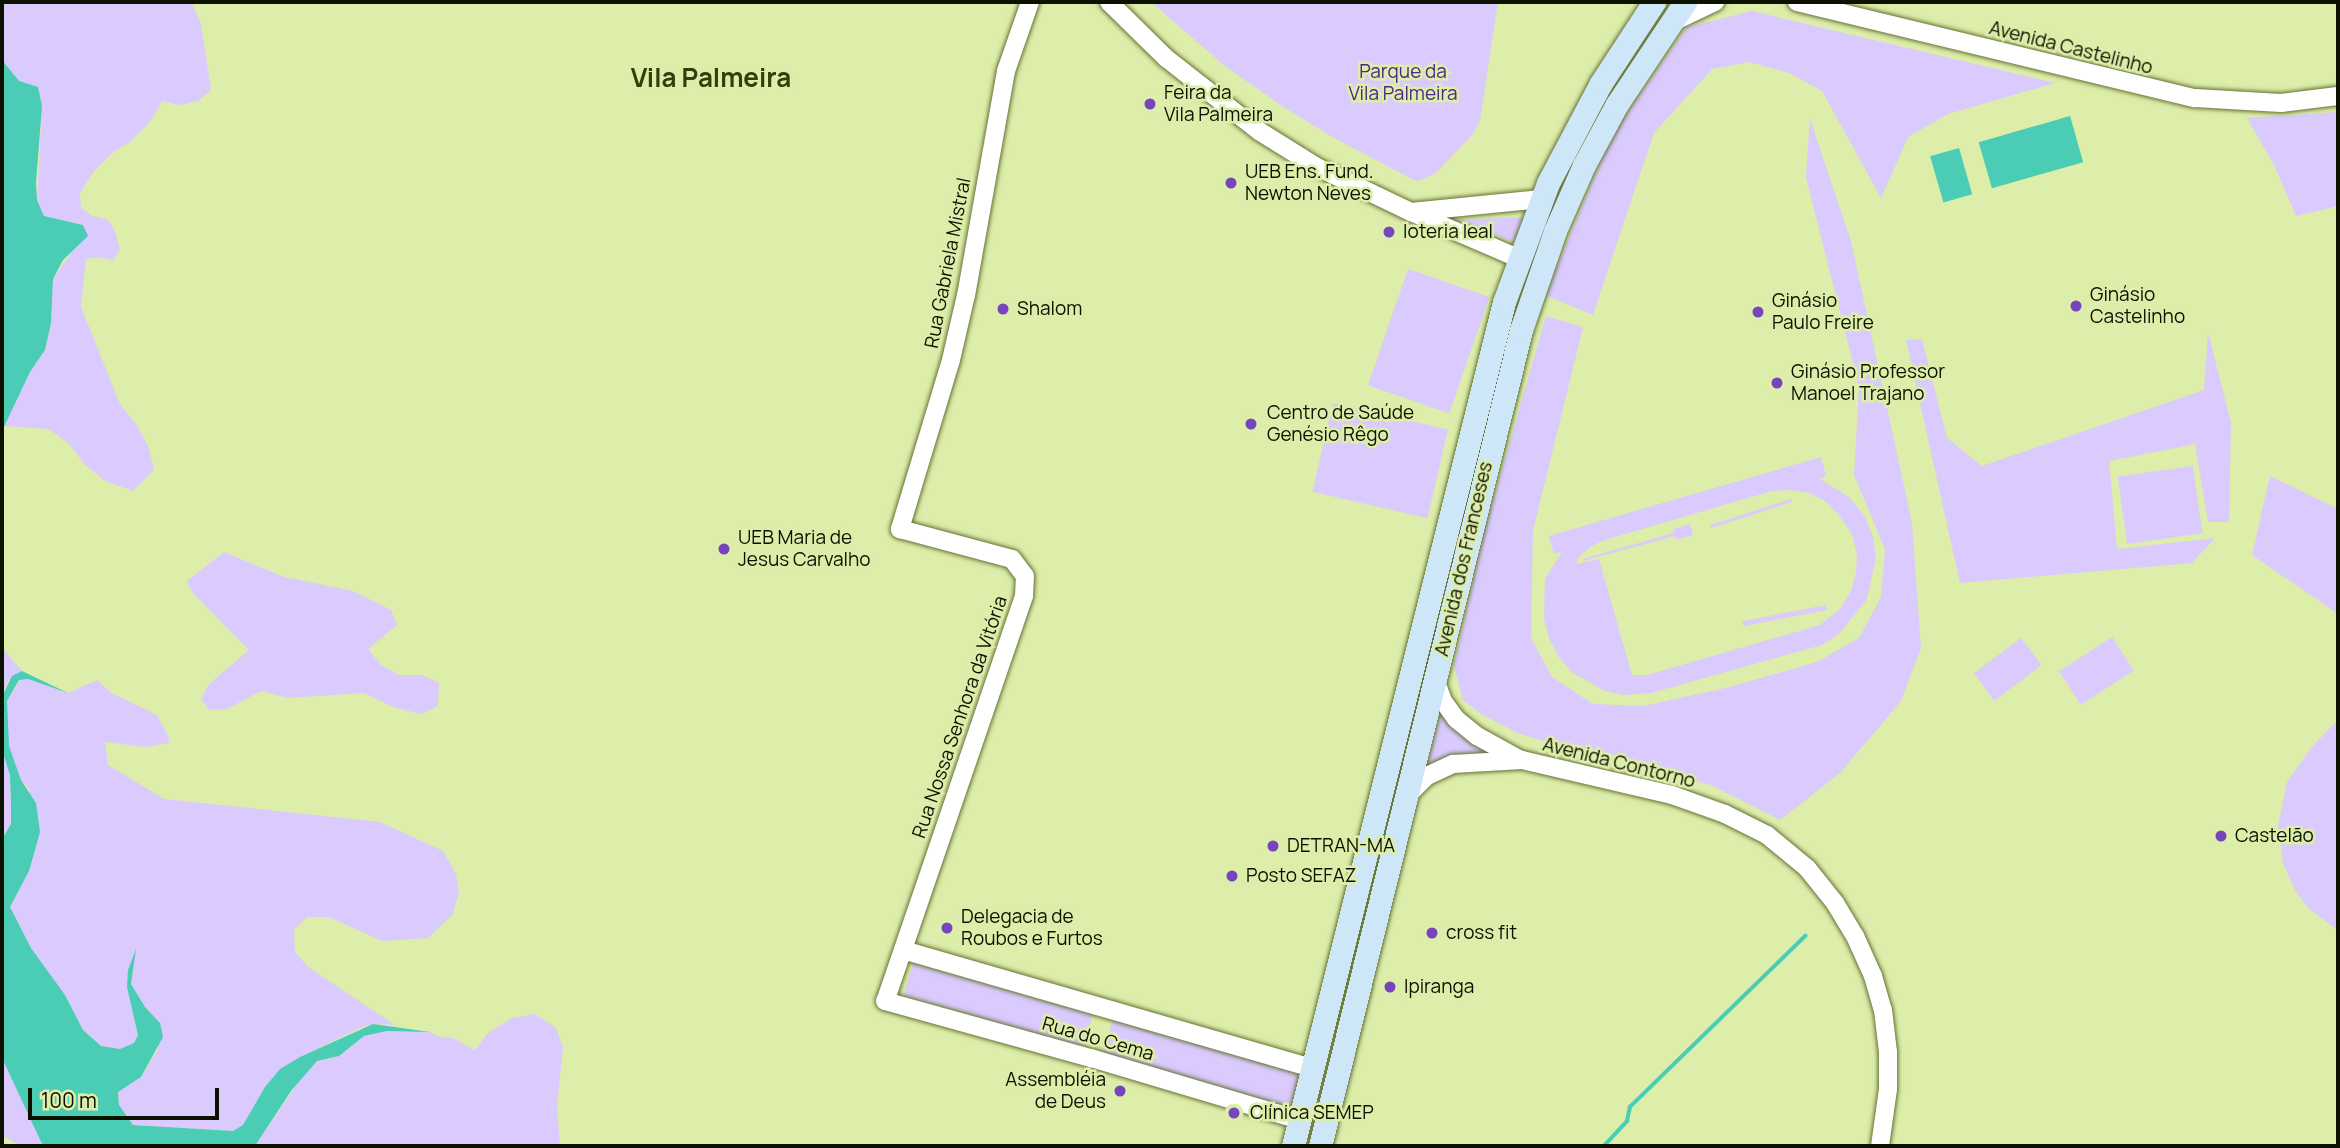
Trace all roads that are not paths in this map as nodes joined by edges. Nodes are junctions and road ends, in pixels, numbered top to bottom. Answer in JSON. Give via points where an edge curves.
{"nodes":[{"id":1,"x":1030,"y":2,"type":"edge"},
{"id":2,"x":1109,"y":2,"type":"edge"},
{"id":3,"x":1654,"y":2,"type":"edge"},
{"id":4,"x":1685,"y":2,"type":"edge"},
{"id":5,"x":1715,"y":2,"type":"edge"},
{"id":6,"x":1797,"y":2,"type":"edge"},
{"id":7,"x":1667,"y":26,"type":"junction"},
{"id":8,"x":2338,"y":96,"type":"edge"},
{"id":9,"x":1541,"y":199,"type":"junction"},
{"id":10,"x":1411,"y":212,"type":"junction"},
{"id":11,"x":1518,"y":258,"type":"junction"},
{"id":12,"x":900,"y":529,"type":"joint"},
{"id":13,"x":1435,"y":678,"type":"junction"},
{"id":14,"x":1522,"y":760,"type":"junction"},
{"id":15,"x":1407,"y":796,"type":"junction"},
{"id":16,"x":903,"y":950,"type":"junction"},
{"id":17,"x":884,"y":1001,"type":"joint"},
{"id":18,"x":1313,"y":1068,"type":"junction"},
{"id":19,"x":1300,"y":1120,"type":"junction"},
{"id":20,"x":1293,"y":1146,"type":"edge"},
{"id":21,"x":1320,"y":1146,"type":"edge"},
{"id":22,"x":1880,"y":1146,"type":"edge"}],
"edges":[{"from":1,"to":12,"type":"street","name":"Rua Gabriela Mistral","via":[[1006,71],[967,295],[951,360]]},
{"from":2,"to":10,"type":"street","via":[[1166,58],[1259,131],[1315,166]]},
{"from":3,"to":9,"type":"main road","name":"Avenida dos Franceses","via":[[1601,83]]},
{"from":4,"to":7,"type":"main road","name":"Avenida dos Franceses"},
{"from":5,"to":7,"type":"street"},
{"from":6,"to":8,"type":"street","name":"Avenida Castelinho","via":[[2194,98],[2281,103]]},
{"from":7,"to":13,"type":"main road","name":"Avenida dos Franceses","via":[[1600,136],[1544,260],[1509,372]]},
{"from":9,"to":10,"type":"street"},
{"from":9,"to":11,"type":"main road","name":"Avenida dos Franceses"},
{"from":10,"to":11,"type":"street"},
{"from":11,"to":18,"type":"main road","name":"Avenida dos Franceses","via":[[1487,364]]},
{"from":12,"to":16,"type":"street","name":"Rua Nossa Senhora da Vitória","via":[[1012,559],[1026,585]]},
{"from":13,"to":14,"type":"street","name":"Avenida Contorno","via":[[1456,719]]},
{"from":13,"to":15,"type":"main road","name":"Avenida dos Franceses"},
{"from":14,"to":15,"type":"street","name":"Avenida Contorno","via":[[1454,764],[1427,776]]},
{"from":14,"to":22,"type":"street","name":"Avenida Contorno","via":[[1672,795],[1714,810],[1767,835],[1807,868],[1855,936],[1883,1010],[1888,1089]]},
{"from":15,"to":21,"type":"main road","name":"Avenida dos Franceses"},
{"from":16,"to":17,"type":"street","name":"Rua Nossa Senhora da Vitória"},
{"from":16,"to":18,"type":"street","name":"Rua do Cema"},
{"from":17,"to":19,"type":"street","name":"Rua do Cema"},
{"from":18,"to":19,"type":"main road","name":"Avenida dos Franceses"},
{"from":19,"to":20,"type":"main road","name":"Avenida dos Franceses"}]}
